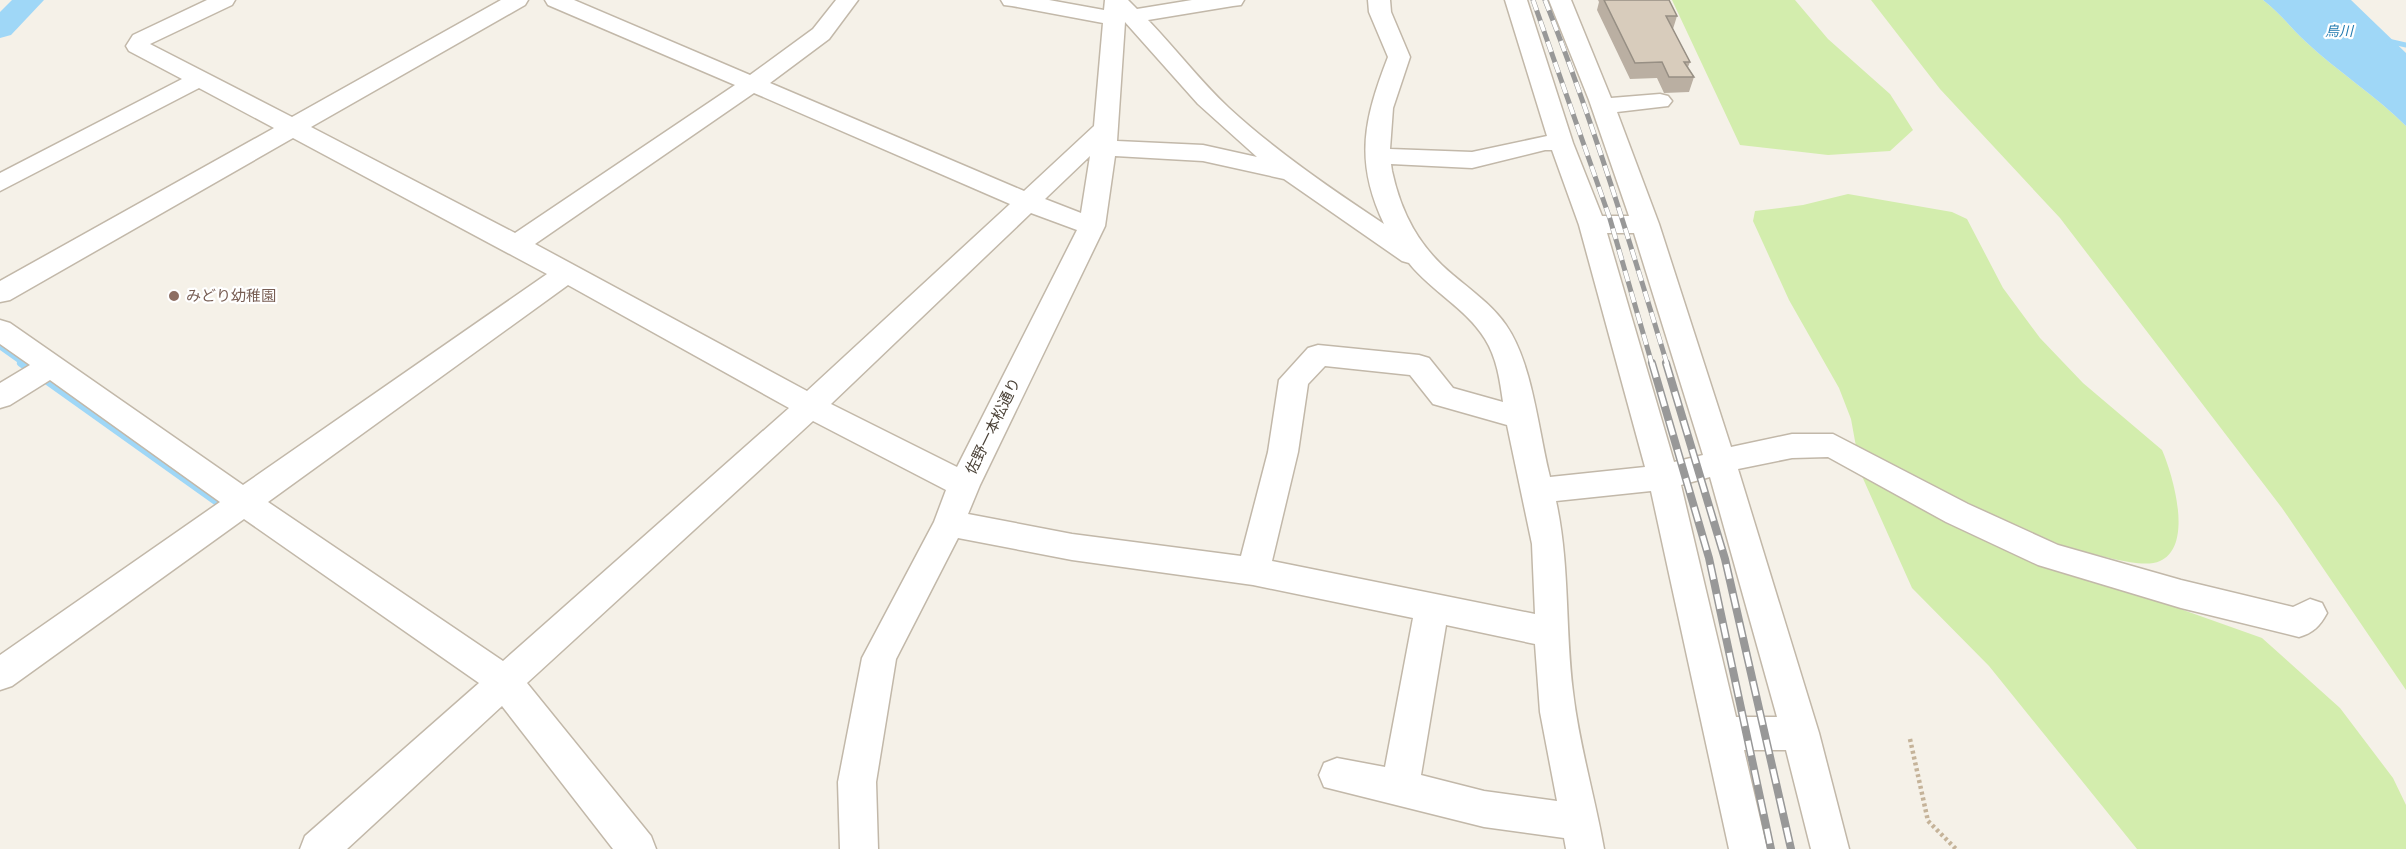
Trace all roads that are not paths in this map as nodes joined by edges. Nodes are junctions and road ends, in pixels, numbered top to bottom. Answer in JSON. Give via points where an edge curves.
{"nodes":[{"id":1,"x":224,"y":0,"type":"edge"},
{"id":2,"x":517,"y":0,"type":"edge"},
{"id":3,"x":556,"y":0,"type":"edge"},
{"id":4,"x":847,"y":0,"type":"edge"},
{"id":5,"x":1012,"y":0,"type":"edge"},
{"id":6,"x":1233,"y":0,"type":"edge"},
{"id":7,"x":1379,"y":0,"type":"edge"},
{"id":8,"x":1516,"y":0,"type":"edge"},
{"id":9,"x":1560,"y":0,"type":"edge"},
{"id":10,"x":1120,"y":9,"type":"edge"},
{"id":11,"x":1562,"y":63,"type":"junction"},
{"id":12,"x":197,"y":80,"type":"junction"},
{"id":13,"x":754,"y":83,"type":"junction"},
{"id":14,"x":1660,"y":101,"type":"dead end"},
{"id":15,"x":1603,"y":106,"type":"junction"},
{"id":16,"x":290,"y":129,"type":"junction"},
{"id":17,"x":1105,"y":138,"type":"junction"},
{"id":18,"x":1561,"y":142,"type":"junction"},
{"id":19,"x":1377,"y":156,"type":"junction"},
{"id":20,"x":1293,"y":174,"type":"junction"},
{"id":21,"x":0,"y":183,"type":"edge"},
{"id":22,"x":1029,"y":202,"type":"junction"},
{"id":23,"x":1646,"y":224,"type":"junction"},
{"id":24,"x":1592,"y":225,"type":"junction"},
{"id":25,"x":1092,"y":226,"type":"junction"},
{"id":26,"x":516,"y":245,"type":"junction"},
{"id":27,"x":1424,"y":263,"type":"junction"},
{"id":28,"x":565,"y":274,"type":"junction"},
{"id":29,"x":0,"y":293,"type":"edge"},
{"id":30,"x":0,"y":330,"type":"edge"},
{"id":31,"x":53,"y":365,"type":"junction"},
{"id":32,"x":0,"y":397,"type":"edge"},
{"id":33,"x":810,"y":406,"type":"junction"},
{"id":34,"x":1521,"y":418,"type":"junction"},
{"id":35,"x":1720,"y":460,"type":"junction"},
{"id":36,"x":1663,"y":476,"type":"junction"},
{"id":37,"x":964,"y":484,"type":"junction"},
{"id":38,"x":1539,"y":491,"type":"junction"},
{"id":39,"x":242,"y":501,"type":"junction"},
{"id":40,"x":949,"y":523,"type":"junction"},
{"id":41,"x":1254,"y":571,"type":"junction"},
{"id":42,"x":1432,"y":606,"type":"junction"},
{"id":43,"x":2310,"y":613,"type":"dead end"},
{"id":44,"x":1550,"y":632,"type":"junction"},
{"id":45,"x":0,"y":675,"type":"edge"},
{"id":46,"x":503,"y":680,"type":"junction"},
{"id":47,"x":1801,"y":733,"type":"junction"},
{"id":48,"x":1723,"y":734,"type":"junction"},
{"id":49,"x":1337,"y":775,"type":"dead end"},
{"id":50,"x":1400,"y":787,"type":"junction"},
{"id":51,"x":1583,"y":836,"type":"edge"},
{"id":52,"x":319,"y":849,"type":"edge"},
{"id":53,"x":637,"y":849,"type":"edge"},
{"id":54,"x":859,"y":849,"type":"edge"},
{"id":55,"x":1748,"y":849,"type":"edge"},
{"id":56,"x":1830,"y":849,"type":"edge"}],
"edges":[{"from":1,"to":12,"type":"street","via":[[141,40],[137,46]]},
{"from":2,"to":16,"type":"street"},
{"from":3,"to":13,"type":"street"},
{"from":4,"to":13,"type":"street","via":[[821,34]]},
{"from":5,"to":10,"type":"street"},
{"from":6,"to":10,"type":"street"},
{"from":7,"to":19,"type":"street","via":[[1380,12],[1399,57],[1381,107]]},
{"from":8,"to":11,"type":"street"},
{"from":9,"to":11,"type":"street"},
{"from":10,"to":17,"type":"street","name":"佐野一本松通り"},
{"from":10,"to":20,"type":"street","via":[[1218,111]]},
{"from":11,"to":15,"type":"street"},
{"from":11,"to":18,"type":"street"},
{"from":12,"to":16,"type":"street"},
{"from":12,"to":21,"type":"street"},
{"from":13,"to":22,"type":"street"},
{"from":13,"to":26,"type":"street"},
{"from":14,"to":15,"type":"street"},
{"from":15,"to":23,"type":"street"},
{"from":16,"to":26,"type":"street"},
{"from":16,"to":29,"type":"street"},
{"from":17,"to":20,"type":"street","via":[[1203,153]]},
{"from":17,"to":22,"type":"street"},
{"from":17,"to":25,"type":"street","name":"佐野一本松通り"},
{"from":18,"to":19,"type":"street","via":[[1472,160]]},
{"from":18,"to":24,"type":"street"},
{"from":19,"to":27,"type":"street","via":[[1386,202]]},
{"from":20,"to":27,"type":"street"},
{"from":22,"to":25,"type":"street"},
{"from":22,"to":33,"type":"street"},
{"from":23,"to":24,"type":"street"},
{"from":23,"to":35,"type":"street"},
{"from":24,"to":36,"type":"street"},
{"from":25,"to":37,"type":"street","name":"佐野一本松通り"},
{"from":26,"to":28,"type":"street"},
{"from":27,"to":34,"type":"street","via":[[1484,316],[1503,344],[1517,383]]},
{"from":28,"to":33,"type":"street"},
{"from":28,"to":39,"type":"street"},
{"from":30,"to":31,"type":"street"},
{"from":31,"to":32,"type":"street"},
{"from":31,"to":39,"type":"street"},
{"from":33,"to":37,"type":"street"},
{"from":33,"to":46,"type":"street"},
{"from":34,"to":38,"type":"street"},
{"from":34,"to":41,"type":"street","via":[[1443,396],[1419,365],[1317,355],[1294,380],[1283,452]]},
{"from":35,"to":36,"type":"street"},
{"from":35,"to":43,"type":"street","via":[[1816,444],[1833,446],[1957,513],[2049,556],[2299,623]]},
{"from":35,"to":47,"type":"street"},
{"from":36,"to":38,"type":"street"},
{"from":36,"to":48,"type":"street"},
{"from":37,"to":40,"type":"street","name":"佐野一本松通り"},
{"from":38,"to":44,"type":"street","via":[[1550,562]]},
{"from":39,"to":45,"type":"street"},
{"from":39,"to":46,"type":"street"},
{"from":40,"to":41,"type":"street","via":[[1072,548]]},
{"from":40,"to":54,"type":"street","name":"佐野一本松通り","via":[[879,658],[857,782]]},
{"from":41,"to":42,"type":"street"},
{"from":42,"to":44,"type":"street"},
{"from":42,"to":50,"type":"street"},
{"from":44,"to":51,"type":"street","via":[[1555,696]]},
{"from":46,"to":52,"type":"street"},
{"from":46,"to":53,"type":"street"},
{"from":47,"to":48,"type":"street"},
{"from":47,"to":56,"type":"street"},
{"from":48,"to":55,"type":"street"},
{"from":49,"to":50,"type":"street"},
{"from":50,"to":51,"type":"street"}]}
